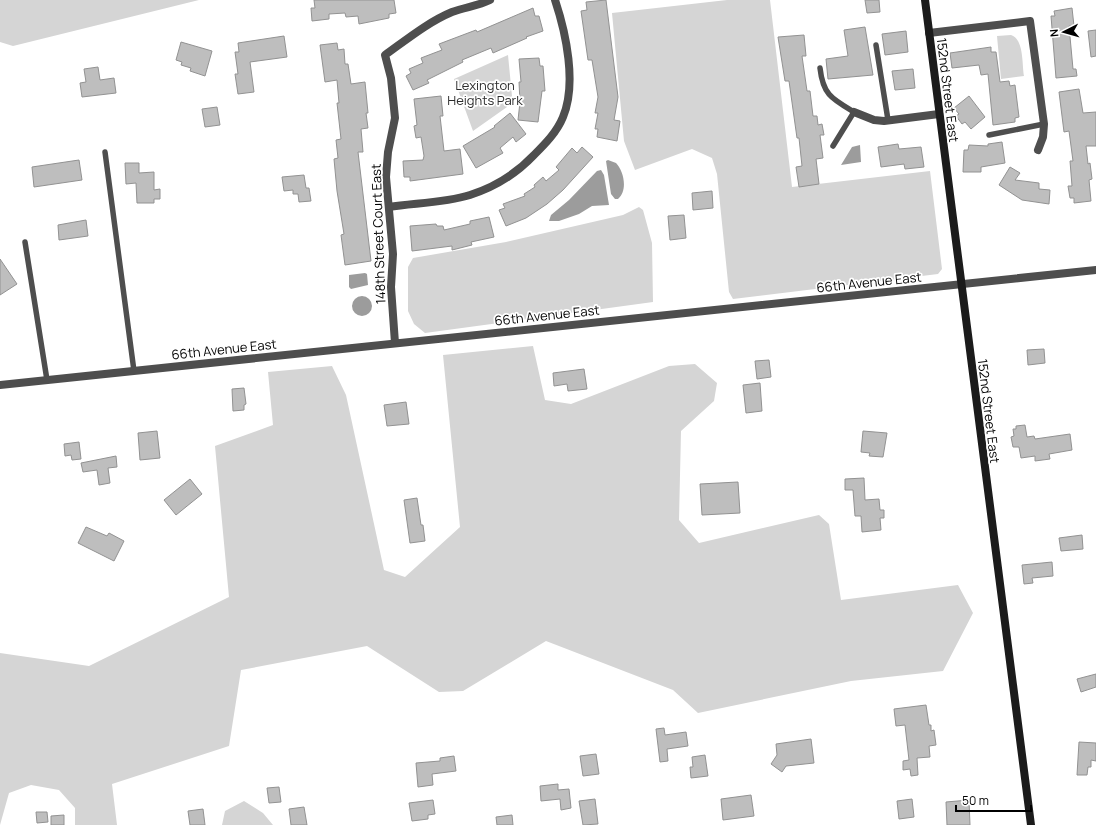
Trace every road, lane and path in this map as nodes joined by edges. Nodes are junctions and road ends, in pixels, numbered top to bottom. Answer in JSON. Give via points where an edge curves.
{"nodes":[{"id":1,"x":490,"y":0,"type":"edge"},
{"id":2,"x":555,"y":0,"type":"edge"},
{"id":3,"x":925,"y":0,"type":"edge"},
{"id":4,"x":929,"y":33,"type":"junction"},
{"id":5,"x":876,"y":45,"type":"dead end"},
{"id":6,"x":820,"y":68,"type":"dead end"},
{"id":7,"x":854,"y":112,"type":"junction"},
{"id":8,"x":939,"y":114,"type":"junction"},
{"id":9,"x":888,"y":120,"type":"junction"},
{"id":10,"x":1044,"y":124,"type":"junction"},
{"id":11,"x":989,"y":135,"type":"dead end"},
{"id":12,"x":833,"y":146,"type":"dead end"},
{"id":13,"x":1038,"y":150,"type":"dead end"},
{"id":14,"x":105,"y":152,"type":"dead end"},
{"id":15,"x":389,"y":207,"type":"junction"},
{"id":16,"x":26,"y":242,"type":"dead end"},
{"id":17,"x":1096,"y":270,"type":"edge"},
{"id":18,"x":961,"y":284,"type":"junction"},
{"id":19,"x":395,"y":343,"type":"junction"},
{"id":20,"x":134,"y":371,"type":"junction"},
{"id":21,"x":47,"y":380,"type":"junction"},
{"id":22,"x":0,"y":385,"type":"edge"},
{"id":23,"x":1030,"y":825,"type":"edge"}],
"edges":[{"from":1,"to":15,"type":"street","name":"148th Street Court East","via":[[479,6],[453,11],[432,22],[385,55],[392,78],[395,118],[386,177]]},
{"from":2,"to":15,"type":"street","via":[[565,37],[570,87],[568,103],[556,130],[544,146],[521,169],[487,189],[454,198]]},
{"from":3,"to":4,"type":"street","name":"152nd Street East"},
{"from":4,"to":8,"type":"street","name":"152nd Street East"},
{"from":4,"to":10,"type":"street","via":[[1030,21]]},
{"from":5,"to":9,"type":"lane"},
{"from":6,"to":7,"type":"lane","via":[[822,85],[829,95]]},
{"from":7,"to":9,"type":"street","via":[[874,120]]},
{"from":7,"to":12,"type":"lane"},
{"from":8,"to":9,"type":"street"},
{"from":8,"to":18,"type":"street","name":"152nd Street East"},
{"from":10,"to":11,"type":"lane"},
{"from":10,"to":13,"type":"street"},
{"from":14,"to":20,"type":"lane"},
{"from":15,"to":19,"type":"street","name":"148th Street Court East"},
{"from":16,"to":21,"type":"lane"},
{"from":17,"to":18,"type":"street","name":"66th Avenue East"},
{"from":18,"to":19,"type":"street","name":"66th Avenue East"},
{"from":18,"to":23,"type":"street","name":"152nd Street East"},
{"from":19,"to":20,"type":"street","name":"66th Avenue East"},
{"from":20,"to":21,"type":"street","name":"66th Avenue East"},
{"from":21,"to":22,"type":"street","name":"66th Avenue East"}]}
